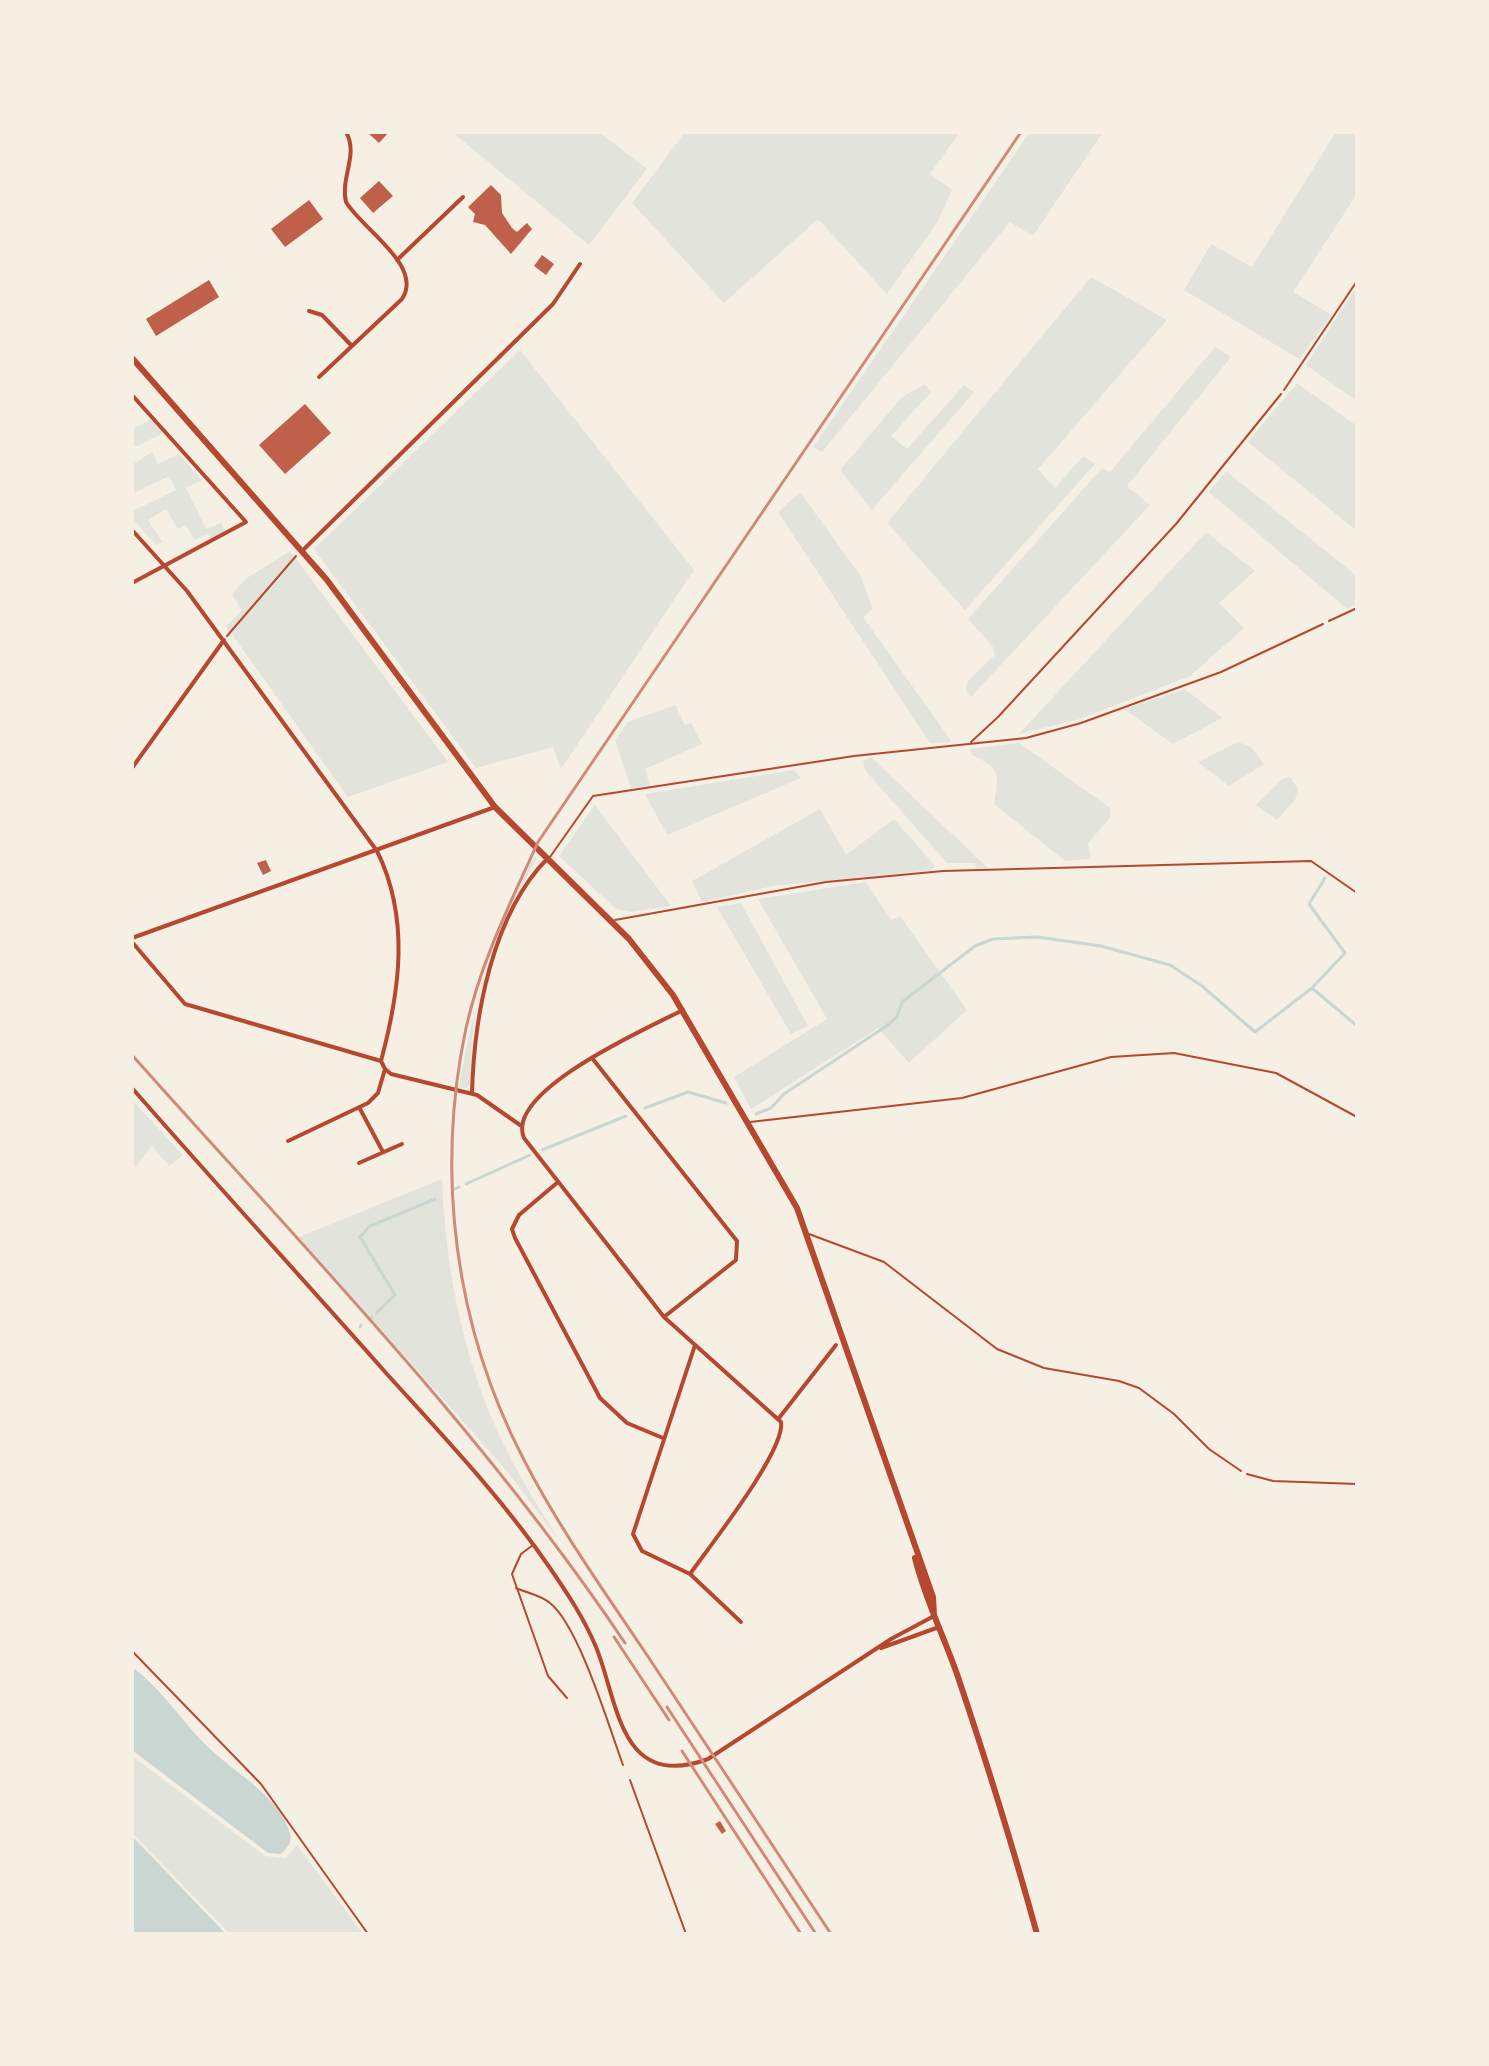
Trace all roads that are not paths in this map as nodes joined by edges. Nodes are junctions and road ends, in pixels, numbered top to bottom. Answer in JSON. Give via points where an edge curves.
{"nodes":[{"id":1,"x":346,"y":132,"type":"edge"},
{"id":2,"x":463,"y":197,"type":"dead end"},
{"id":3,"x":397,"y":260,"type":"junction"},
{"id":4,"x":580,"y":264,"type":"dead end"},
{"id":5,"x":309,"y":311,"type":"dead end"},
{"id":6,"x":352,"y":346,"type":"junction"},
{"id":7,"x":132,"y":358,"type":"edge"},
{"id":8,"x":319,"y":377,"type":"dead end"},
{"id":9,"x":1281,"y":394,"type":"road end"},
{"id":10,"x":132,"y":395,"type":"edge"},
{"id":11,"x":132,"y":530,"type":"edge"},
{"id":12,"x":302,"y":551,"type":"junction"},
{"id":13,"x":163,"y":565,"type":"junction"},
{"id":14,"x":132,"y":583,"type":"edge"},
{"id":15,"x":1323,"y":624,"type":"road end"},
{"id":16,"x":224,"y":640,"type":"junction"},
{"id":17,"x":968,"y":744,"type":"junction"},
{"id":18,"x":132,"y":768,"type":"edge"},
{"id":19,"x":495,"y":807,"type":"junction"},
{"id":20,"x":377,"y":851,"type":"junction"},
{"id":21,"x":548,"y":858,"type":"junction"},
{"id":22,"x":1357,"y":893,"type":"edge"},
{"id":23,"x":611,"y":924,"type":"junction"},
{"id":24,"x":132,"y":940,"type":"edge"},
{"id":25,"x":683,"y":1010,"type":"junction"},
{"id":26,"x":591,"y":1057,"type":"junction"},
{"id":27,"x":381,"y":1061,"type":"junction"},
{"id":28,"x":385,"y":1069,"type":"junction"},
{"id":29,"x":132,"y":1088,"type":"edge"},
{"id":30,"x":472,"y":1093,"type":"junction"},
{"id":31,"x":359,"y":1107,"type":"junction"},
{"id":32,"x":1357,"y":1117,"type":"edge"},
{"id":33,"x":749,"y":1122,"type":"junction"},
{"id":34,"x":521,"y":1125,"type":"junction"},
{"id":35,"x":288,"y":1141,"type":"dead end"},
{"id":36,"x":402,"y":1144,"type":"dead end"},
{"id":37,"x":383,"y":1152,"type":"junction"},
{"id":38,"x":359,"y":1163,"type":"dead end"},
{"id":39,"x":558,"y":1182,"type":"junction"},
{"id":40,"x":808,"y":1234,"type":"junction"},
{"id":41,"x":664,"y":1317,"type":"junction"},
{"id":42,"x":695,"y":1345,"type":"junction"},
{"id":43,"x":836,"y":1345,"type":"dead end"},
{"id":44,"x":779,"y":1418,"type":"junction"},
{"id":45,"x":663,"y":1438,"type":"junction"},
{"id":46,"x":1241,"y":1471,"type":"road end"},
{"id":47,"x":533,"y":1545,"type":"junction"},
{"id":48,"x":690,"y":1574,"type":"junction"},
{"id":49,"x":516,"y":1588,"type":"junction"},
{"id":50,"x":934,"y":1616,"type":"junction"},
{"id":51,"x":741,"y":1622,"type":"dead end"},
{"id":52,"x":939,"y":1627,"type":"junction"},
{"id":53,"x":875,"y":1649,"type":"junction"},
{"id":54,"x":567,"y":1698,"type":"dead end"},
{"id":55,"x":623,"y":1765,"type":"dead end"},
{"id":56,"x":630,"y":1780,"type":"dead end"},
{"id":57,"x":686,"y":1934,"type":"edge"},
{"id":58,"x":1037,"y":1934,"type":"edge"}],
"edges":[{"from":1,"to":3,"type":"street","via":[[351,145],[346,202]]},
{"from":2,"to":3,"type":"street"},
{"from":3,"to":6,"type":"street","via":[[408,278],[406,293]]},
{"from":4,"to":12,"type":"street","via":[[553,304]]},
{"from":5,"to":6,"type":"street","via":[[322,315]]},
{"from":6,"to":8,"type":"street"},
{"from":7,"to":12,"type":"main road"},
{"from":9,"to":17,"type":"lane","via":[[1176,524]]},
{"from":10,"to":13,"type":"street","via":[[246,522]]},
{"from":11,"to":13,"type":"street"},
{"from":12,"to":19,"type":"main road"},
{"from":13,"to":14,"type":"street"},
{"from":13,"to":16,"type":"street"},
{"from":15,"to":17,"type":"lane","via":[[1231,668],[1081,723],[1008,741]]},
{"from":16,"to":18,"type":"street"},
{"from":16,"to":20,"type":"street"},
{"from":17,"to":21,"type":"lane","via":[[593,796]]},
{"from":19,"to":20,"type":"street"},
{"from":19,"to":21,"type":"main road"},
{"from":20,"to":24,"type":"street"},
{"from":20,"to":27,"type":"street","via":[[395,900],[400,936]]},
{"from":21,"to":23,"type":"main road"},
{"from":21,"to":30,"type":"street","via":[[516,903],[491,970],[474,1035]]},
{"from":22,"to":23,"type":"lane","via":[[1311,861],[943,871],[826,882],[622,916]]},
{"from":23,"to":25,"type":"main road","via":[[657,972]]},
{"from":24,"to":27,"type":"street","via":[[185,1004]]},
{"from":25,"to":26,"type":"street"},
{"from":25,"to":33,"type":"main road"},
{"from":26,"to":34,"type":"street","via":[[546,1093]]},
{"from":26,"to":41,"type":"street","via":[[737,1241],[736,1260]]},
{"from":27,"to":28,"type":"street"},
{"from":28,"to":30,"type":"street"},
{"from":28,"to":31,"type":"street","via":[[374,1098]]},
{"from":29,"to":47,"type":"street","via":[[513,1515]]},
{"from":30,"to":34,"type":"street"},
{"from":31,"to":35,"type":"street"},
{"from":31,"to":37,"type":"street"},
{"from":32,"to":33,"type":"lane","via":[[1276,1073],[1174,1053],[1111,1057],[962,1098]]},
{"from":33,"to":40,"type":"main road"},
{"from":34,"to":39,"type":"street","via":[[524,1138]]},
{"from":36,"to":37,"type":"street"},
{"from":37,"to":38,"type":"street"},
{"from":39,"to":41,"type":"street"},
{"from":39,"to":45,"type":"street","via":[[519,1215],[512,1229],[515,1238],[600,1398],[627,1423]]},
{"from":40,"to":46,"type":"lane","via":[[884,1262],[997,1349],[1044,1368],[1139,1388]]},
{"from":40,"to":50,"type":"main road","via":[[933,1597]]},
{"from":41,"to":42,"type":"street"},
{"from":42,"to":44,"type":"street"},
{"from":42,"to":45,"type":"street"},
{"from":43,"to":44,"type":"street"},
{"from":44,"to":48,"type":"street","via":[[782,1432],[774,1450]]},
{"from":45,"to":48,"type":"street","via":[[633,1534],[647,1556]]},
{"from":47,"to":49,"type":"lane","via":[[514,1565]]},
{"from":47,"to":53,"type":"street","via":[[589,1631],[622,1732],[636,1749],[660,1762],[698,1763]]},
{"from":48,"to":51,"type":"street"},
{"from":49,"to":54,"type":"lane","via":[[548,1676]]},
{"from":49,"to":55,"type":"lane","via":[[546,1600],[562,1617]]},
{"from":50,"to":52,"type":"main road"},
{"from":50,"to":53,"type":"street"},
{"from":52,"to":53,"type":"street"},
{"from":52,"to":58,"type":"main road"},
{"from":56,"to":57,"type":"lane"}]}
